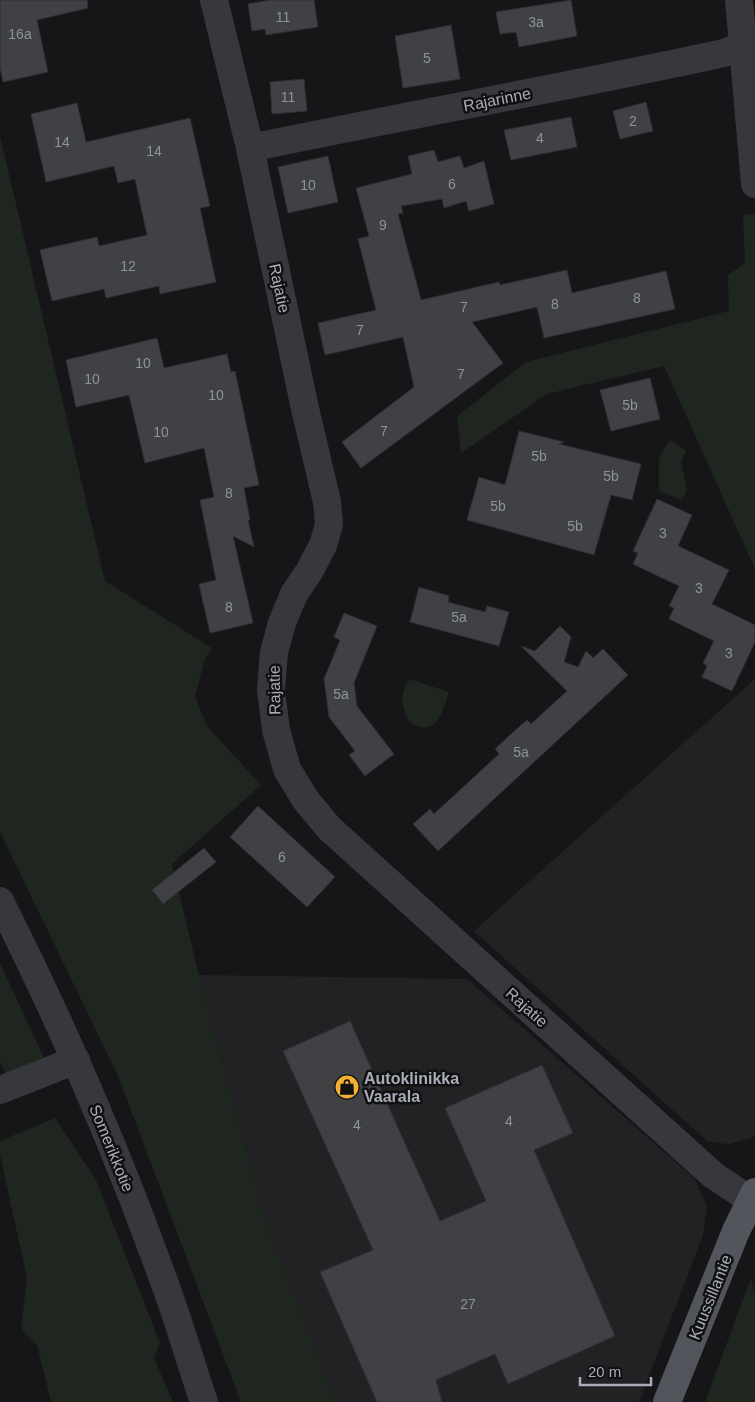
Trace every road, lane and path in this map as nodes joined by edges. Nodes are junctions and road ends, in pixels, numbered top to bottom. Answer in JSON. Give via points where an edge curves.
{"nodes":[{"id":1,"x":214,"y":0,"type":"edge"},
{"id":2,"x":739,"y":0,"type":"edge"},
{"id":3,"x":742,"y":46,"type":"junction"},
{"id":4,"x":250,"y":148,"type":"junction"},
{"id":5,"x":754,"y":194,"type":"edge"},
{"id":6,"x":0,"y":901,"type":"edge"},
{"id":7,"x":76,"y":1060,"type":"junction"},
{"id":8,"x":0,"y":1090,"type":"edge"},
{"id":9,"x":753,"y":1196,"type":"edge"},
{"id":10,"x":204,"y":1402,"type":"edge"},
{"id":11,"x":667,"y":1402,"type":"edge"}],
"edges":[{"from":1,"to":4,"type":"street","name":"Rajatie"},
{"from":2,"to":3,"type":"street"},
{"from":3,"to":4,"type":"street","name":"Rajarinne","via":[[724,53],[601,80]]},
{"from":3,"to":5,"type":"street"},
{"from":4,"to":9,"type":"street","name":"Rajatie","via":[[327,502],[329,525],[323,545],[294,594],[274,652],[271,690],[276,730],[287,769],[305,799],[329,828],[713,1175]]},
{"from":6,"to":7,"type":"street","name":"Somerikkotie"},
{"from":7,"to":8,"type":"street"},
{"from":7,"to":10,"type":"street","name":"Somerikkotie","via":[[166,1287]]},
{"from":9,"to":11,"type":"main road","name":"Kuussillantie"}]}
